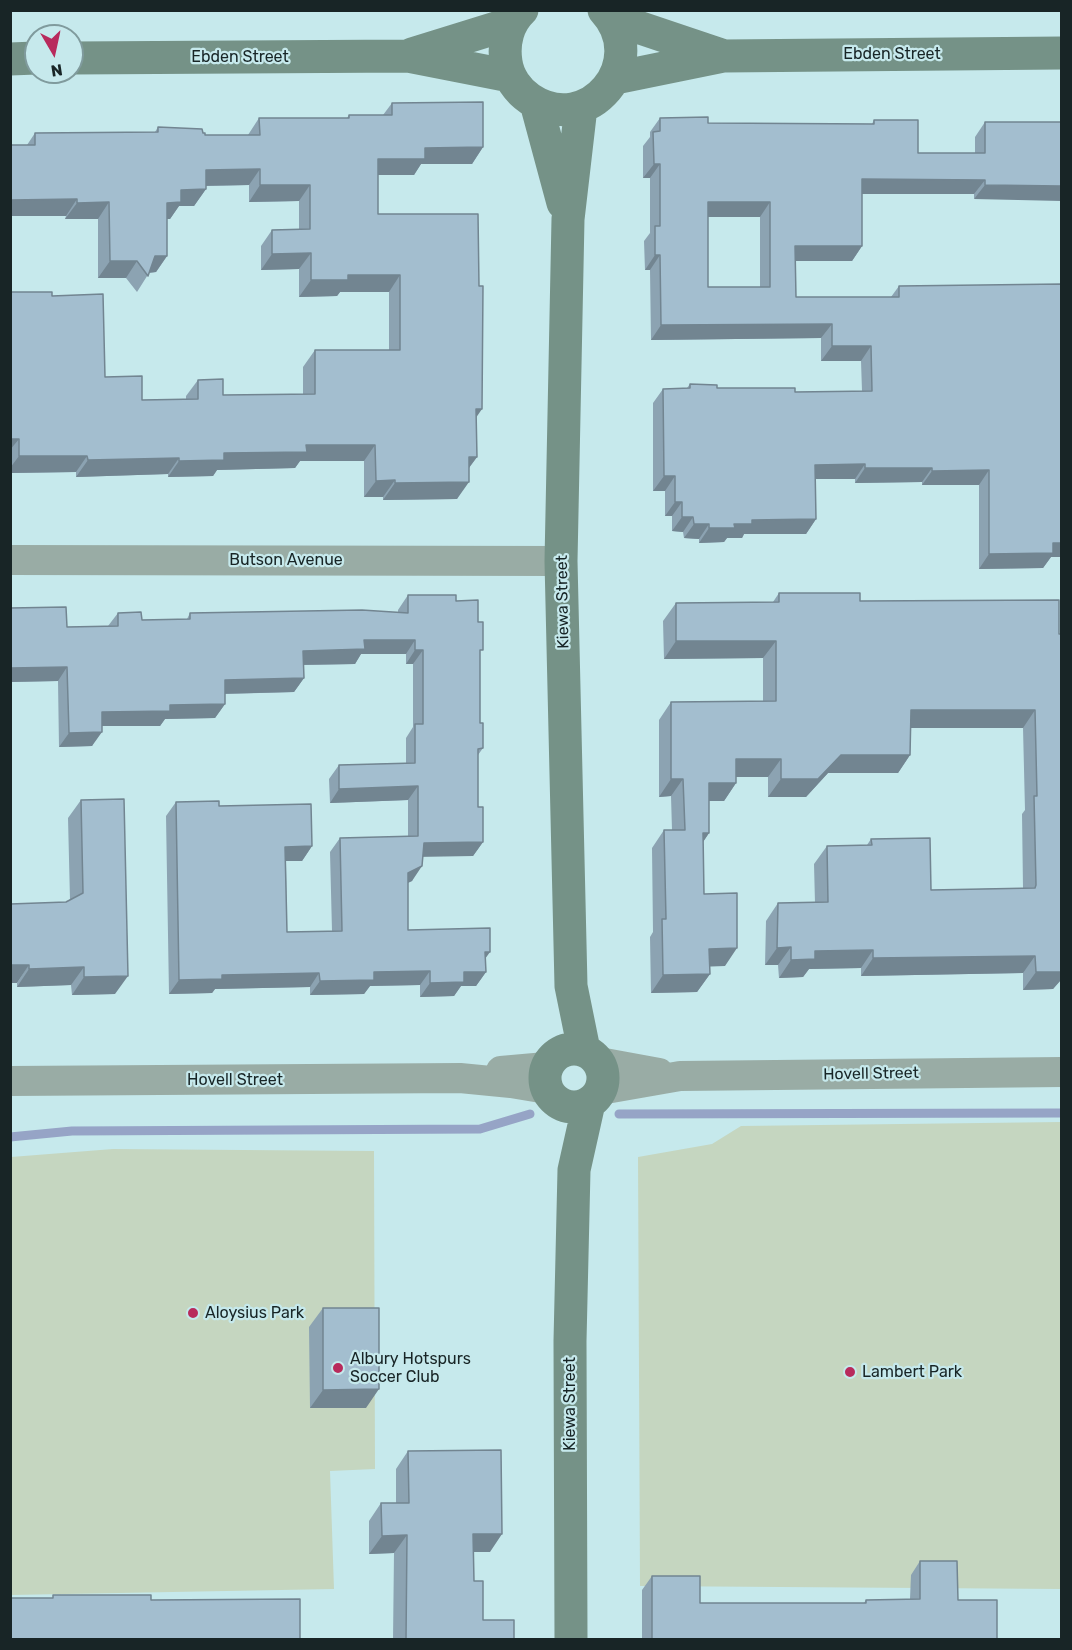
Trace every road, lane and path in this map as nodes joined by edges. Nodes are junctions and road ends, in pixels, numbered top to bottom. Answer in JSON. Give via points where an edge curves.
{"nodes":[{"id":1,"x":608,"y":14,"type":"edge"},
{"id":2,"x":517,"y":17,"type":"edge"},
{"id":3,"x":1062,"y":53,"type":"edge"},
{"id":4,"x":408,"y":56,"type":"junction"},
{"id":5,"x":723,"y":56,"type":"junction"},
{"id":6,"x":84,"y":58,"type":"edge"},
{"id":7,"x":510,"y":76,"type":"junction"},
{"id":8,"x":615,"y":78,"type":"junction"},
{"id":9,"x":536,"y":104,"type":"junction"},
{"id":10,"x":581,"y":107,"type":"junction"},
{"id":11,"x":568,"y":219,"type":"junction"},
{"id":12,"x":10,"y":560,"type":"edge"},
{"id":13,"x":561,"y":561,"type":"junction"},
{"id":14,"x":1062,"y":1072,"type":"edge"},
{"id":15,"x":572,"y":1077,"type":"junction"},
{"id":16,"x":10,"y":1081,"type":"edge"},
{"id":17,"x":571,"y":1640,"type":"edge"}],
"edges":[{"from":1,"to":5,"type":"street","name":"Ebden Street"},
{"from":1,"to":8,"type":"street","via":[[622,48]]},
{"from":2,"to":4,"type":"street","name":"Ebden Street"},
{"from":2,"to":7,"type":"street","via":[[505,50]]},
{"from":3,"to":5,"type":"street","name":"Ebden Street"},
{"from":4,"to":6,"type":"street","name":"Ebden Street"},
{"from":4,"to":7,"type":"street","name":"Ebden Street"},
{"from":5,"to":8,"type":"street","name":"Ebden Street"},
{"from":7,"to":9,"type":"street"},
{"from":8,"to":10,"type":"street","via":[[607,91]]},
{"from":9,"to":10,"type":"street","via":[[558,109]]},
{"from":9,"to":11,"type":"street","name":"Kiewa Street"},
{"from":10,"to":11,"type":"street","name":"Kiewa Street"},
{"from":11,"to":13,"type":"street","name":"Kiewa Street"},
{"from":12,"to":13,"type":"street","name":"Butson Avenue"},
{"from":13,"to":15,"type":"street","name":"Kiewa Street"},
{"from":14,"to":15,"type":"street","name":"Hovell Street"},
{"from":15,"to":16,"type":"street","name":"Hovell Street","via":[[511,1083],[459,1078]]},
{"from":15,"to":17,"type":"street","name":"Kiewa Street"}]}
